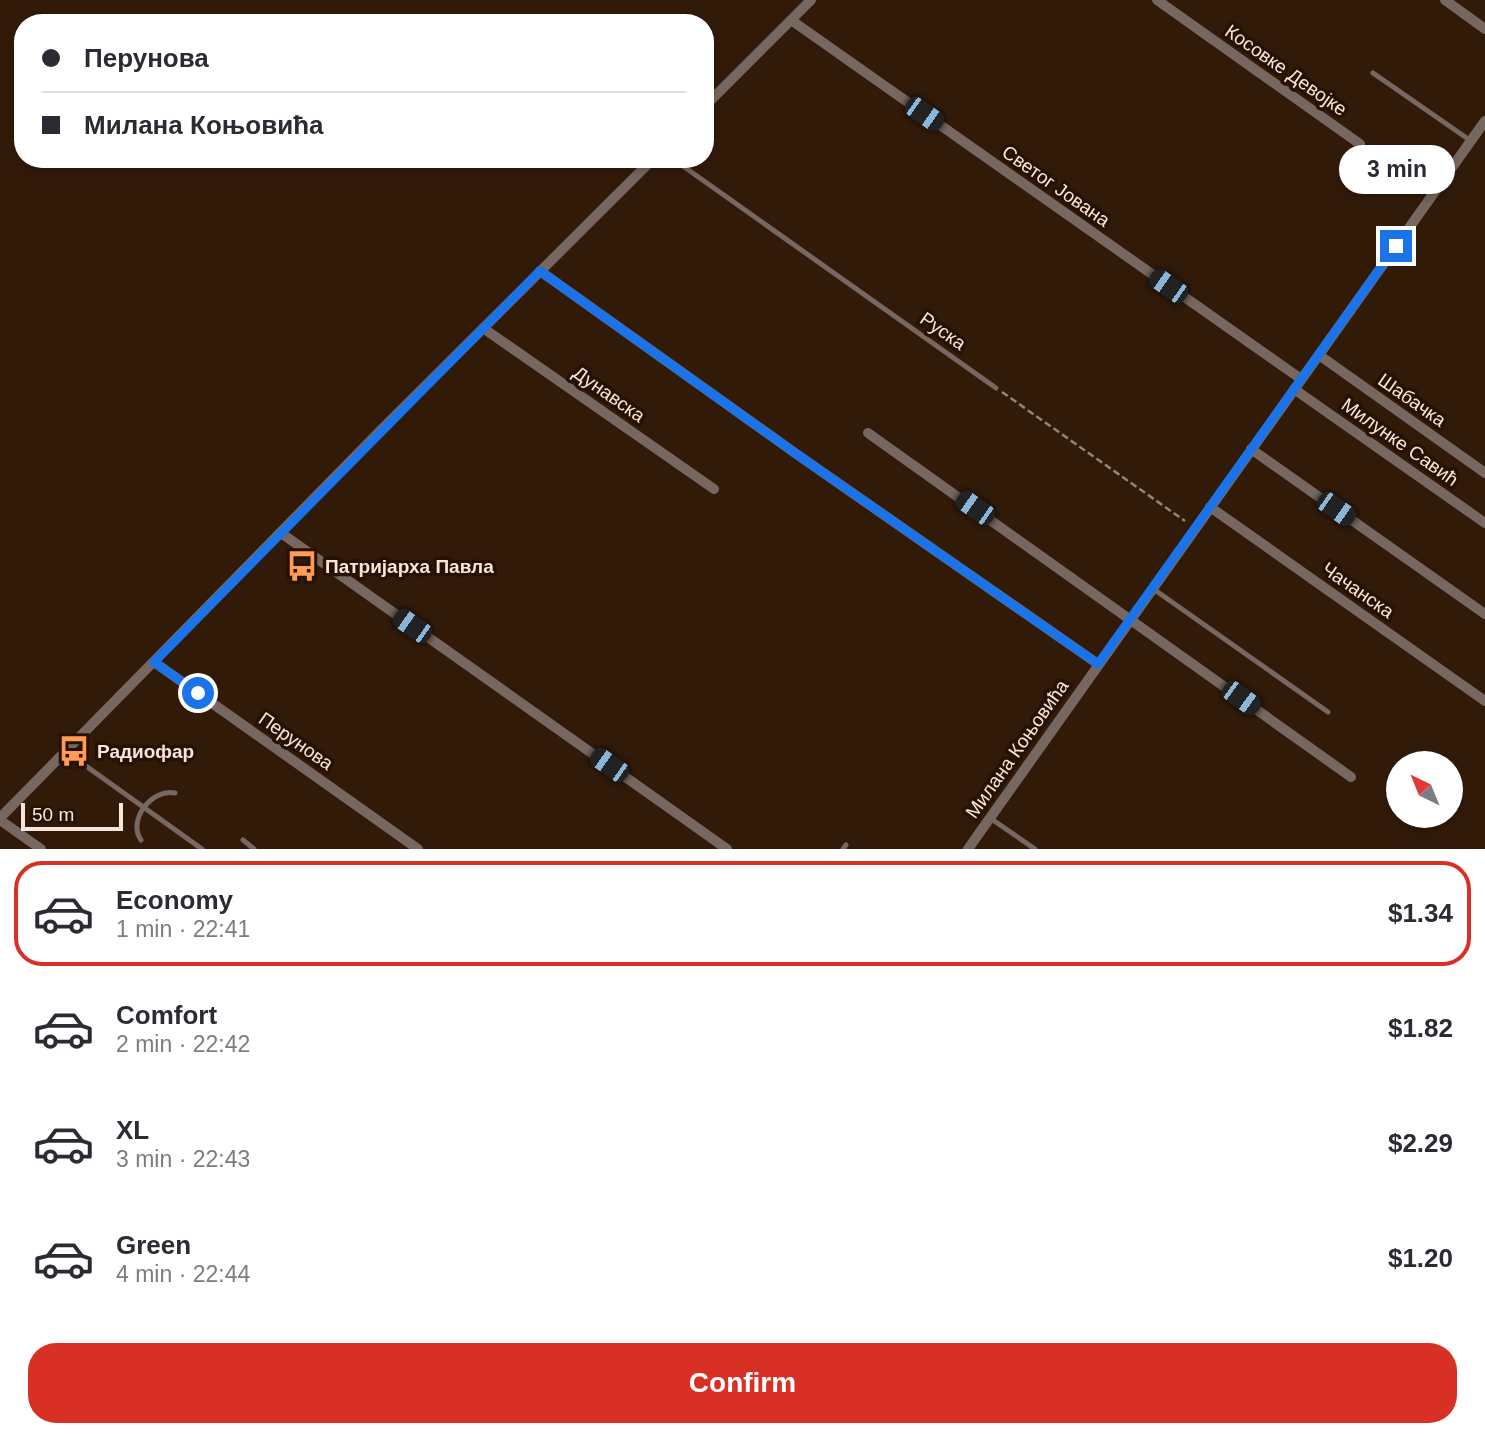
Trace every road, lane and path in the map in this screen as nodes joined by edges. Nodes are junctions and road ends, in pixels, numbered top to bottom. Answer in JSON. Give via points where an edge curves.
{"nodes":[{"id":1,"x":811,"y":0,"type":"edge"},
{"id":2,"x":1157,"y":0,"type":"edge"},
{"id":3,"x":1445,"y":0,"type":"edge"},
{"id":4,"x":791,"y":20,"type":"junction"},
{"id":5,"x":1485,"y":29,"type":"edge"},
{"id":6,"x":1373,"y":73,"type":"dead end"},
{"id":7,"x":714,"y":97,"type":"edge"},
{"id":8,"x":1485,"y":121,"type":"edge"},
{"id":9,"x":1471,"y":141,"type":"junction"},
{"id":10,"x":1360,"y":144,"type":"dead end"},
{"id":11,"x":644,"y":168,"type":"edge"},
{"id":12,"x":686,"y":168,"type":"edge"},
{"id":13,"x":540,"y":271,"type":"junction"},
{"id":14,"x":483,"y":328,"type":"junction"},
{"id":15,"x":1319,"y":355,"type":"junction"},
{"id":16,"x":1298,"y":384,"type":"junction"},
{"id":17,"x":996,"y":388,"type":"joint"},
{"id":18,"x":868,"y":433,"type":"dead end"},
{"id":19,"x":1251,"y":449,"type":"junction"},
{"id":20,"x":1485,"y":473,"type":"edge"},
{"id":21,"x":714,"y":489,"type":"dead end"},
{"id":22,"x":1210,"y":507,"type":"junction"},
{"id":23,"x":1485,"y":523,"type":"edge"},
{"id":24,"x":1195,"y":528,"type":"junction"},
{"id":25,"x":281,"y":533,"type":"junction"},
{"id":26,"x":1152,"y":588,"type":"junction"},
{"id":27,"x":1485,"y":614,"type":"edge"},
{"id":28,"x":1130,"y":618,"type":"junction"},
{"id":29,"x":154,"y":662,"type":"junction"},
{"id":30,"x":1098,"y":664,"type":"junction"},
{"id":31,"x":1485,"y":701,"type":"edge"},
{"id":32,"x":1328,"y":712,"type":"dead end"},
{"id":33,"x":65,"y":751,"type":"junction"},
{"id":34,"x":1351,"y":777,"type":"dead end"},
{"id":35,"x":175,"y":793,"type":"dead end"},
{"id":36,"x":143,"y":807,"type":"junction"},
{"id":37,"x":990,"y":818,"type":"junction"},
{"id":38,"x":0,"y":819,"type":"edge"},
{"id":39,"x":141,"y":840,"type":"dead end"},
{"id":40,"x":243,"y":840,"type":"dead end"},
{"id":41,"x":41,"y":849,"type":"edge"},
{"id":42,"x":202,"y":849,"type":"edge"},
{"id":43,"x":254,"y":849,"type":"edge"},
{"id":44,"x":418,"y":849,"type":"edge"},
{"id":45,"x":727,"y":849,"type":"edge"},
{"id":46,"x":968,"y":849,"type":"edge"},
{"id":47,"x":1035,"y":849,"type":"edge"}],
"edges":[{"from":1,"to":4,"type":"street"},
{"from":2,"to":10,"type":"street","name":"Косовке Девојке"},
{"from":3,"to":5,"type":"street"},
{"from":4,"to":7,"type":"street"},
{"from":4,"to":16,"type":"street","name":"Светог Јована"},
{"from":6,"to":9,"type":"lane"},
{"from":8,"to":9,"type":"street","name":"Милана Коњовића"},
{"from":9,"to":15,"type":"street","name":"Милана Коњовића"},
{"from":11,"to":13,"type":"street"},
{"from":12,"to":17,"type":"lane","name":"Руска"},
{"from":13,"to":14,"type":"street"},
{"from":13,"to":30,"type":"street"},
{"from":14,"to":21,"type":"street","name":"Дунавска"},
{"from":14,"to":25,"type":"street"},
{"from":15,"to":16,"type":"street","name":"Милана Коњовића"},
{"from":15,"to":20,"type":"street","name":"Шабачка"},
{"from":16,"to":19,"type":"street","name":"Милана Коњовића"},
{"from":16,"to":23,"type":"street","name":"Милунке Савић"},
{"from":17,"to":24,"type":"path"},
{"from":18,"to":28,"type":"street"},
{"from":19,"to":22,"type":"street","name":"Милана Коњовића"},
{"from":19,"to":27,"type":"street"},
{"from":22,"to":24,"type":"street","name":"Милана Коњовића"},
{"from":22,"to":31,"type":"street","name":"Чачанска"},
{"from":24,"to":26,"type":"street","name":"Милана Коњовића"},
{"from":25,"to":29,"type":"street"},
{"from":25,"to":45,"type":"street"},
{"from":26,"to":28,"type":"street","name":"Милана Коњовића"},
{"from":26,"to":32,"type":"lane"},
{"from":28,"to":30,"type":"street","name":"Милана Коњовића"},
{"from":28,"to":34,"type":"street"},
{"from":29,"to":33,"type":"street"},
{"from":29,"to":44,"type":"street","name":"Перунова"},
{"from":30,"to":37,"type":"street","name":"Милана Коњовића"},
{"from":33,"to":36,"type":"lane"},
{"from":33,"to":38,"type":"street"},
{"from":35,"to":36,"type":"lane","via":[[156,795]]},
{"from":36,"to":39,"type":"lane","via":[[137,831]]},
{"from":36,"to":42,"type":"lane"},
{"from":37,"to":46,"type":"street","name":"Милана Коњовића"},
{"from":37,"to":47,"type":"lane"},
{"from":38,"to":41,"type":"street"},
{"from":40,"to":43,"type":"lane"}]}
